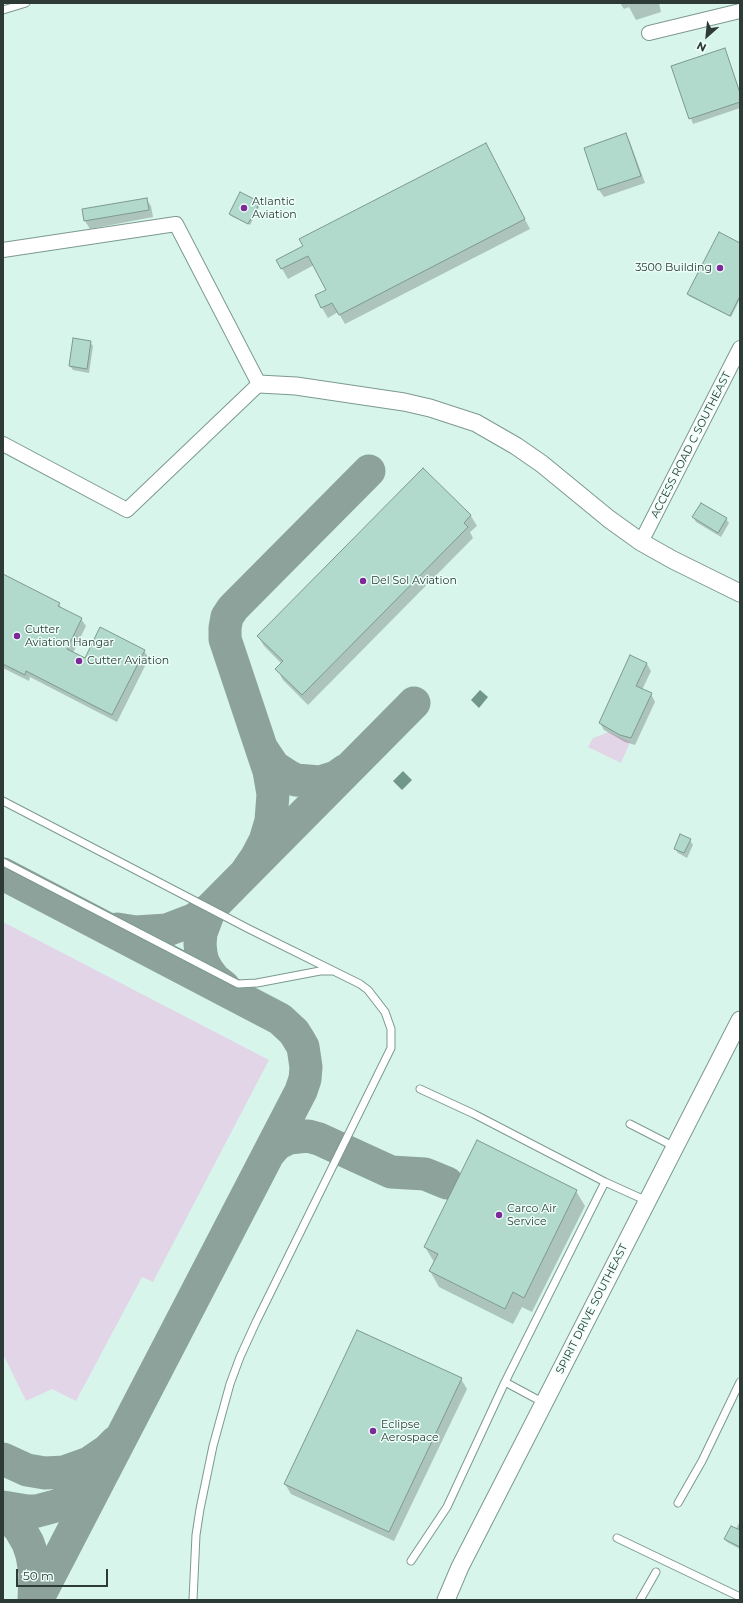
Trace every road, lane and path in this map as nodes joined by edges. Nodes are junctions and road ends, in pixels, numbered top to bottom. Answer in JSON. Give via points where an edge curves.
{"nodes":[{"id":1,"x":26,"y":3,"type":"edge"},
{"id":2,"x":3,"y":10,"type":"edge"},
{"id":3,"x":740,"y":11,"type":"edge"},
{"id":4,"x":649,"y":34,"type":"dead end"},
{"id":5,"x":3,"y":250,"type":"edge"},
{"id":6,"x":740,"y":348,"type":"edge"},
{"id":7,"x":259,"y":384,"type":"junction"},
{"id":8,"x":3,"y":444,"type":"edge"},
{"id":9,"x":641,"y":542,"type":"junction"},
{"id":10,"x":740,"y":593,"type":"edge"},
{"id":11,"x":3,"y":801,"type":"edge"},
{"id":12,"x":3,"y":862,"type":"edge"},
{"id":13,"x":338,"y":973,"type":"junction"},
{"id":14,"x":740,"y":1020,"type":"edge"},
{"id":15,"x":420,"y":1089,"type":"dead end"},
{"id":16,"x":630,"y":1124,"type":"dead end"},
{"id":17,"x":675,"y":1147,"type":"junction"},
{"id":18,"x":605,"y":1182,"type":"junction"},
{"id":19,"x":647,"y":1201,"type":"junction"},
{"id":20,"x":505,"y":1382,"type":"junction"},
{"id":21,"x":740,"y":1382,"type":"edge"},
{"id":22,"x":544,"y":1403,"type":"junction"},
{"id":23,"x":678,"y":1503,"type":"dead end"},
{"id":24,"x":617,"y":1538,"type":"dead end"},
{"id":25,"x":412,"y":1562,"type":"dead end"},
{"id":26,"x":656,"y":1572,"type":"dead end"},
{"id":27,"x":740,"y":1597,"type":"edge"},
{"id":28,"x":193,"y":1600,"type":"edge"},
{"id":29,"x":446,"y":1600,"type":"edge"},
{"id":30,"x":640,"y":1600,"type":"edge"}],
"edges":[{"from":1,"to":2,"type":"lane"},
{"from":3,"to":4,"type":"street"},
{"from":5,"to":7,"type":"street","via":[[176,224]]},
{"from":6,"to":9,"type":"street","name":"ACCESS ROAD C SOUTHEAST"},
{"from":7,"to":8,"type":"street","via":[[127,510]]},
{"from":7,"to":9,"type":"street","via":[[296,386],[404,402],[476,424],[542,464]]},
{"from":9,"to":10,"type":"street"},
{"from":11,"to":13,"type":"lane"},
{"from":12,"to":13,"type":"lane","via":[[238,984],[328,970]]},
{"from":13,"to":28,"type":"lane","via":[[368,990],[385,1012],[391,1030],[391,1048],[256,1322],[230,1384],[213,1446],[200,1509]]},
{"from":14,"to":17,"type":"street","name":"SPIRIT DRIVE SOUTHEAST"},
{"from":15,"to":18,"type":"lane"},
{"from":16,"to":17,"type":"lane"},
{"from":17,"to":19,"type":"street","name":"SPIRIT DRIVE SOUTHEAST"},
{"from":18,"to":19,"type":"lane"},
{"from":18,"to":20,"type":"lane"},
{"from":19,"to":22,"type":"street","name":"SPIRIT DRIVE SOUTHEAST"},
{"from":20,"to":22,"type":"lane"},
{"from":20,"to":25,"type":"lane","via":[[447,1507]]},
{"from":21,"to":23,"type":"lane","via":[[702,1461]]},
{"from":22,"to":29,"type":"street","name":"SPIRIT DRIVE SOUTHEAST","via":[[460,1567]]},
{"from":24,"to":27,"type":"lane"},
{"from":26,"to":30,"type":"lane"}]}
